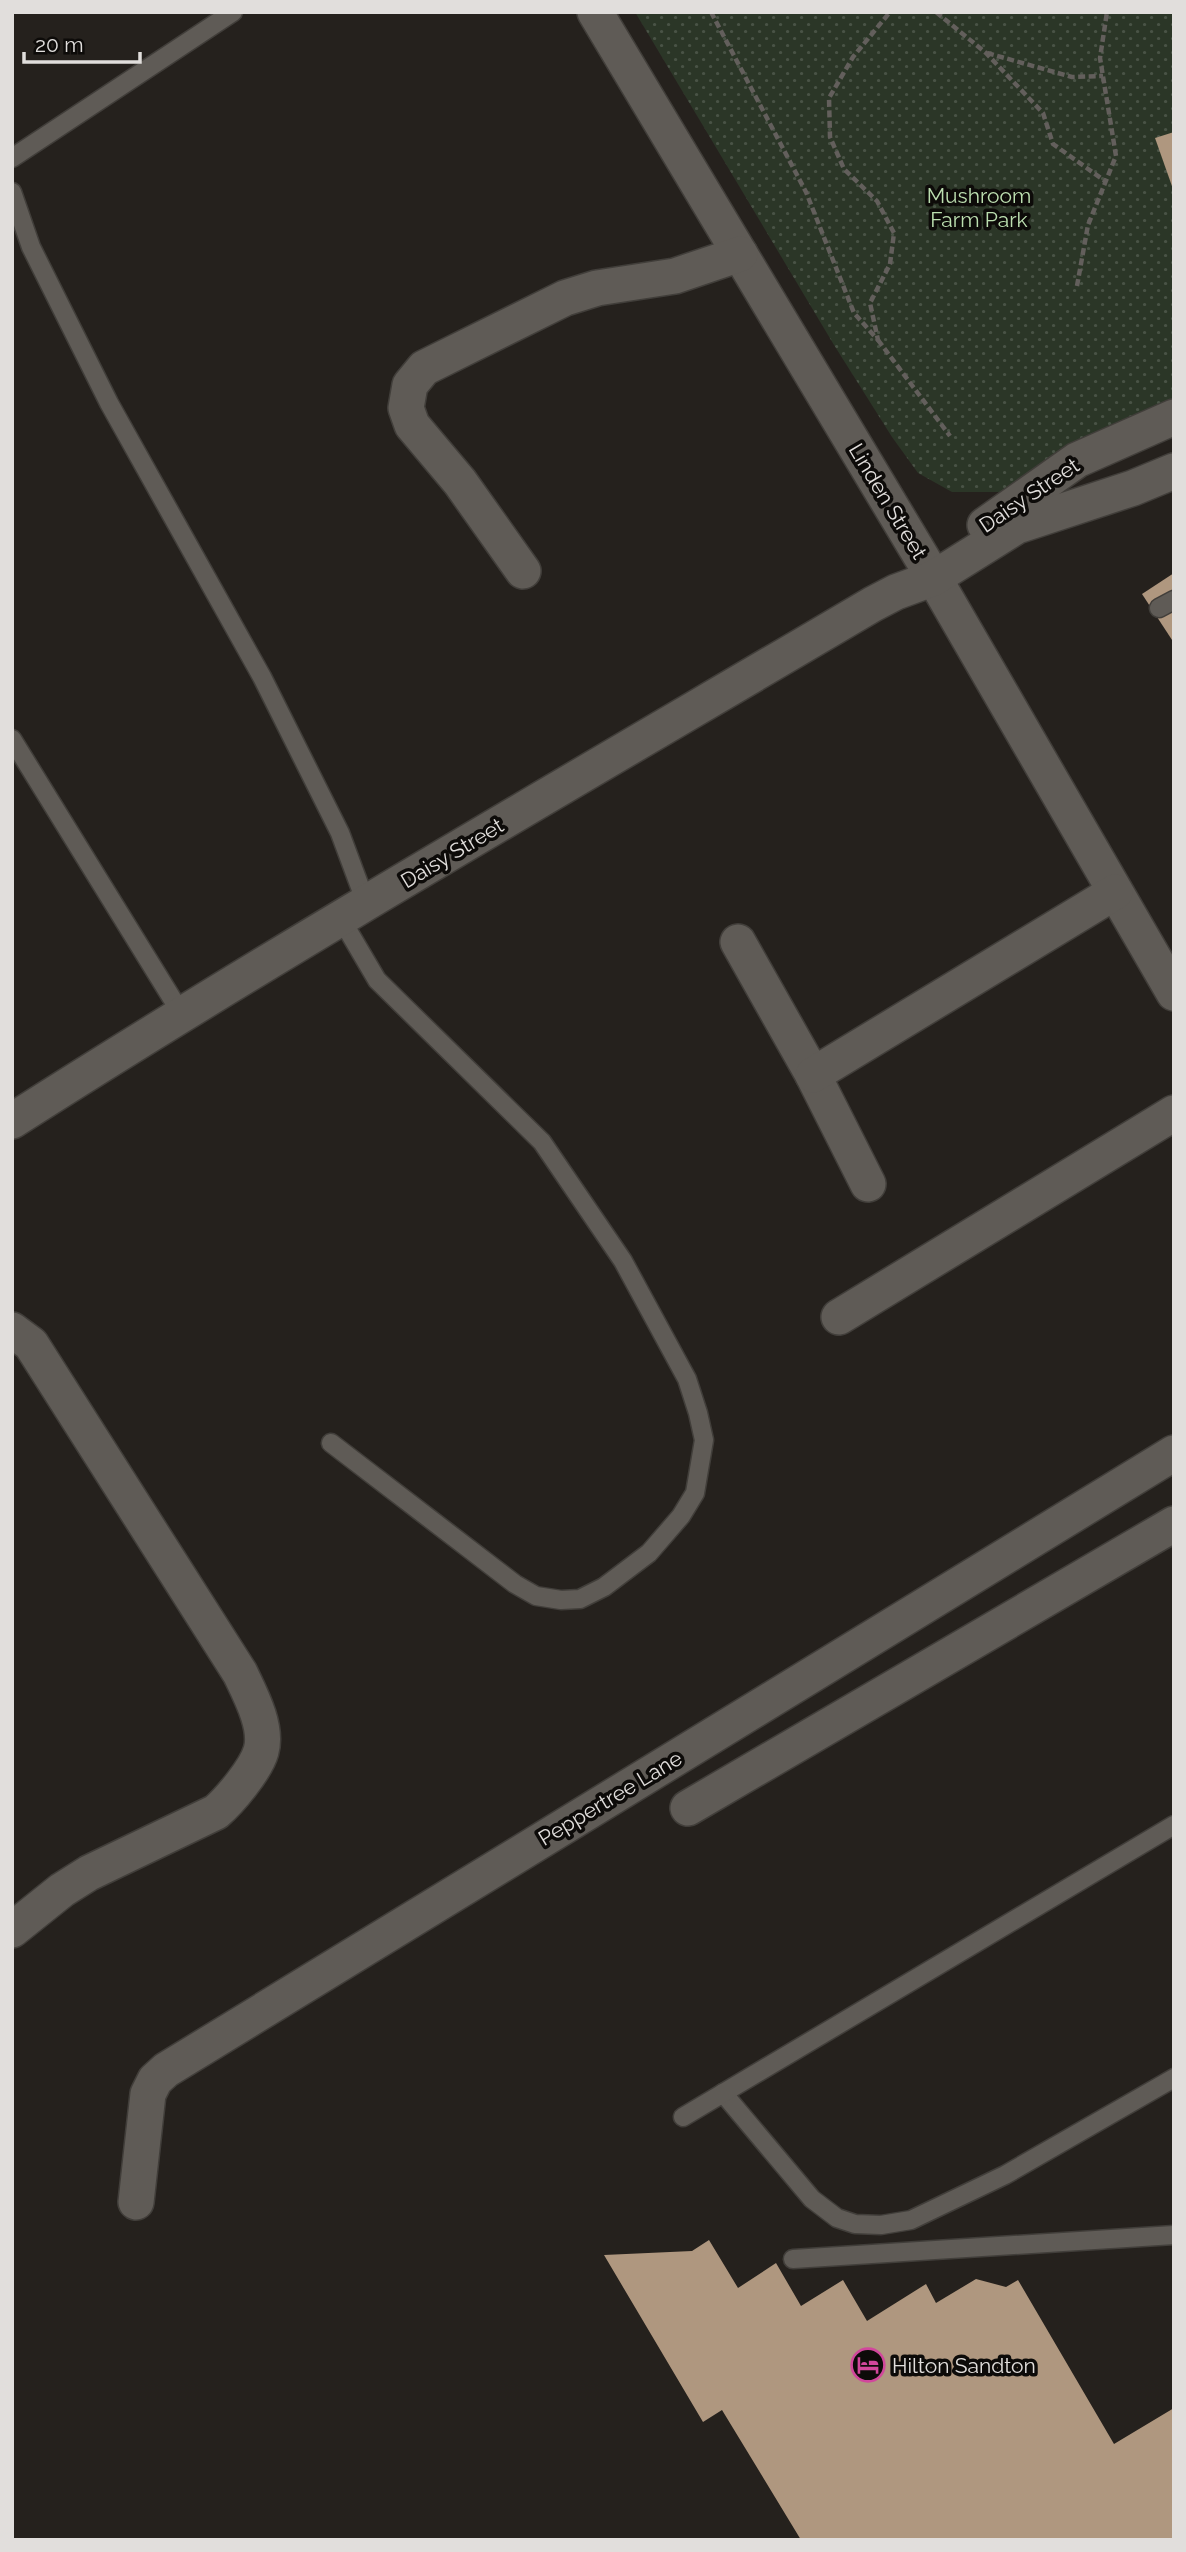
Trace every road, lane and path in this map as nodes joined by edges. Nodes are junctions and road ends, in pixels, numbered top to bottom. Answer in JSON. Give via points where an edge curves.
{"nodes":[{"id":1,"x":233,"y":12,"type":"edge"},
{"id":2,"x":595,"y":12,"type":"edge"},
{"id":3,"x":711,"y":12,"type":"edge"},
{"id":4,"x":890,"y":12,"type":"edge"},
{"id":5,"x":936,"y":12,"type":"edge"},
{"id":6,"x":1107,"y":12,"type":"edge"},
{"id":7,"x":986,"y":53,"type":"junction"},
{"id":8,"x":1103,"y":76,"type":"junction"},
{"id":9,"x":12,"y":158,"type":"edge"},
{"id":10,"x":1105,"y":181,"type":"junction"},
{"id":11,"x":12,"y":192,"type":"edge"},
{"id":12,"x":740,"y":254,"type":"junction"},
{"id":13,"x":1077,"y":286,"type":"dead end"},
{"id":14,"x":878,"y":340,"type":"junction"},
{"id":15,"x":1174,"y":417,"type":"edge"},
{"id":16,"x":950,"y":436,"type":"dead end"},
{"id":17,"x":1174,"y":471,"type":"edge"},
{"id":18,"x":1012,"y":517,"type":"junction"},
{"id":19,"x":930,"y":571,"type":"junction"},
{"id":20,"x":523,"y":572,"type":"dead end"},
{"id":21,"x":12,"y":739,"type":"edge"},
{"id":22,"x":1115,"y":891,"type":"junction"},
{"id":23,"x":353,"y":910,"type":"junction"},
{"id":24,"x":738,"y":942,"type":"dead end"},
{"id":25,"x":1174,"y":993,"type":"edge"},
{"id":26,"x":181,"y":1013,"type":"junction"},
{"id":27,"x":813,"y":1075,"type":"junction"},
{"id":28,"x":1174,"y":1113,"type":"edge"},
{"id":29,"x":12,"y":1121,"type":"edge"},
{"id":30,"x":868,"y":1184,"type":"dead end"},
{"id":31,"x":839,"y":1317,"type":"dead end"},
{"id":32,"x":12,"y":1330,"type":"edge"},
{"id":33,"x":331,"y":1443,"type":"dead end"},
{"id":34,"x":1174,"y":1453,"type":"edge"},
{"id":35,"x":1174,"y":1524,"type":"edge"},
{"id":36,"x":688,"y":1808,"type":"dead end"},
{"id":37,"x":1174,"y":1825,"type":"edge"},
{"id":38,"x":12,"y":1930,"type":"edge"},
{"id":39,"x":1174,"y":2078,"type":"edge"},
{"id":40,"x":723,"y":2093,"type":"junction"},
{"id":41,"x":683,"y":2117,"type":"dead end"},
{"id":42,"x":136,"y":2202,"type":"dead end"},
{"id":43,"x":1174,"y":2235,"type":"edge"},
{"id":44,"x":793,"y":2259,"type":"dead end"}],
"edges":[{"from":1,"to":9,"type":"lane"},
{"from":2,"to":12,"type":"street","name":"Linden Street"},
{"from":3,"to":14,"type":"path","via":[[806,192],[855,313]]},
{"from":4,"to":14,"type":"path","via":[[853,57],[829,98],[830,137],[844,169],[877,201],[894,233],[890,264],[870,303]]},
{"from":5,"to":7,"type":"path"},
{"from":6,"to":8,"type":"path","via":[[1100,58]]},
{"from":7,"to":8,"type":"path","via":[[1072,77]]},
{"from":7,"to":10,"type":"path","via":[[1043,114],[1053,144]]},
{"from":8,"to":10,"type":"path","via":[[1116,156]]},
{"from":10,"to":13,"type":"path","via":[[1088,225]]},
{"from":11,"to":23,"type":"lane","via":[[31,247],[109,403],[262,677],[340,833]]},
{"from":12,"to":19,"type":"street","name":"Linden Street"},
{"from":12,"to":20,"type":"street","via":[[675,276],[597,288],[565,298],[424,368],[410,385],[406,408],[412,425],[460,482]]},
{"from":14,"to":16,"type":"path"},
{"from":15,"to":18,"type":"street","name":"Daisy Street","via":[[1077,460]]},
{"from":17,"to":18,"type":"street","name":"Daisy Street","via":[[1133,488]]},
{"from":18,"to":19,"type":"street","name":"Daisy Street"},
{"from":19,"to":22,"type":"street","name":"Linden Street"},
{"from":19,"to":23,"type":"street","name":"Daisy Street"},
{"from":21,"to":26,"type":"lane"},
{"from":22,"to":25,"type":"street","name":"Linden Street"},
{"from":22,"to":27,"type":"street"},
{"from":23,"to":26,"type":"street","name":"Daisy Street"},
{"from":23,"to":33,"type":"lane","via":[[377,980],[542,1142],[597,1220],[687,1379],[704,1440],[695,1493],[649,1553],[604,1587],[561,1601],[536,1596],[515,1584]]},
{"from":24,"to":27,"type":"street"},
{"from":26,"to":29,"type":"street","name":"Daisy Street"},
{"from":27,"to":30,"type":"street"},
{"from":28,"to":31,"type":"street"},
{"from":32,"to":38,"type":"street","via":[[31,1343],[240,1673],[260,1722],[261,1751],[237,1790],[216,1812],[89,1873]]},
{"from":34,"to":42,"type":"street","name":"Peppertree Lane","via":[[166,2070],[148,2094]]},
{"from":35,"to":36,"type":"street"},
{"from":37,"to":40,"type":"lane"},
{"from":39,"to":40,"type":"lane","via":[[1005,2175],[911,2220],[881,2225],[837,2218],[812,2199]]},
{"from":40,"to":41,"type":"lane"},
{"from":43,"to":44,"type":"lane"}]}
